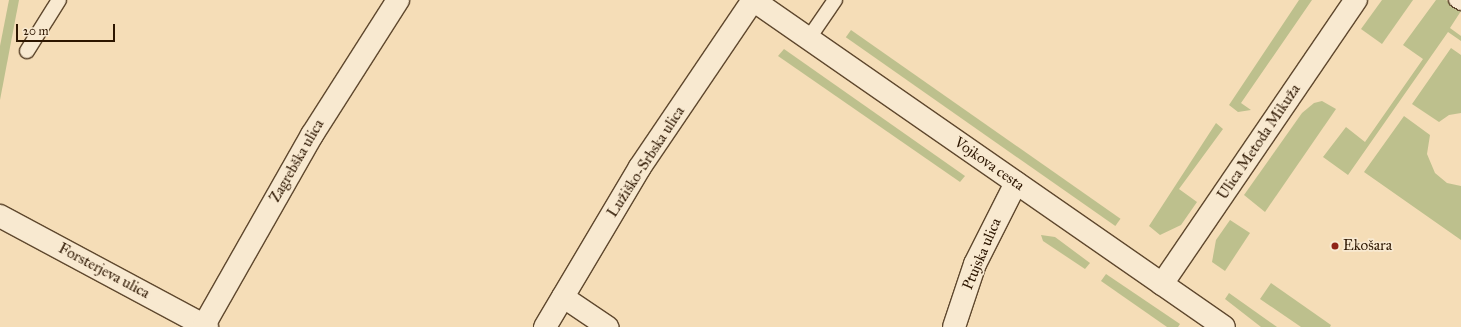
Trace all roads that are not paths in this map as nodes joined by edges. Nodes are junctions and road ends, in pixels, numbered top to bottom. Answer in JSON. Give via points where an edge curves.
{"nodes":[{"id":1,"x":59,"y":0,"type":"edge"},
{"id":2,"x":398,"y":0,"type":"edge"},
{"id":3,"x":753,"y":0,"type":"edge"},
{"id":4,"x":835,"y":0,"type":"edge"},
{"id":5,"x":1356,"y":0,"type":"edge"},
{"id":6,"x":1456,"y":0,"type":"edge"},
{"id":7,"x":1461,"y":3,"type":"edge"},
{"id":8,"x":809,"y":38,"type":"junction"},
{"id":9,"x":27,"y":51,"type":"dead end"},
{"id":10,"x":1016,"y":183,"type":"junction"},
{"id":11,"x":0,"y":216,"type":"edge"},
{"id":12,"x":1162,"y":284,"type":"junction"},
{"id":13,"x":562,"y":296,"type":"junction"},
{"id":14,"x":205,"y":326,"type":"edge"},
{"id":15,"x":545,"y":327,"type":"edge"},
{"id":16,"x":608,"y":327,"type":"edge"},
{"id":17,"x":954,"y":327,"type":"edge"},
{"id":18,"x":1224,"y":327,"type":"edge"}],
"edges":[{"from":1,"to":9,"type":"lane"},
{"from":2,"to":14,"type":"street","name":"Zagrebška ulica","via":[[312,135]]},
{"from":3,"to":8,"type":"street","name":"Vojkova cesta"},
{"from":3,"to":13,"type":"street","name":"Lužiško-Srbska ulica","via":[[640,167]]},
{"from":4,"to":8,"type":"lane"},
{"from":5,"to":12,"type":"street","name":"Ulica Metoda Mikuža"},
{"from":6,"to":7,"type":"lane"},
{"from":8,"to":10,"type":"street","name":"Vojkova cesta"},
{"from":10,"to":12,"type":"street","name":"Vojkova cesta"},
{"from":10,"to":17,"type":"street","name":"Ptujska ulica","via":[[975,264]]},
{"from":11,"to":14,"type":"street","name":"Forsterjeva ulica"},
{"from":12,"to":18,"type":"street","name":"Vojkova cesta"},
{"from":13,"to":15,"type":"street","name":"Lužiško-Srbska ulica"},
{"from":13,"to":16,"type":"street"}]}
